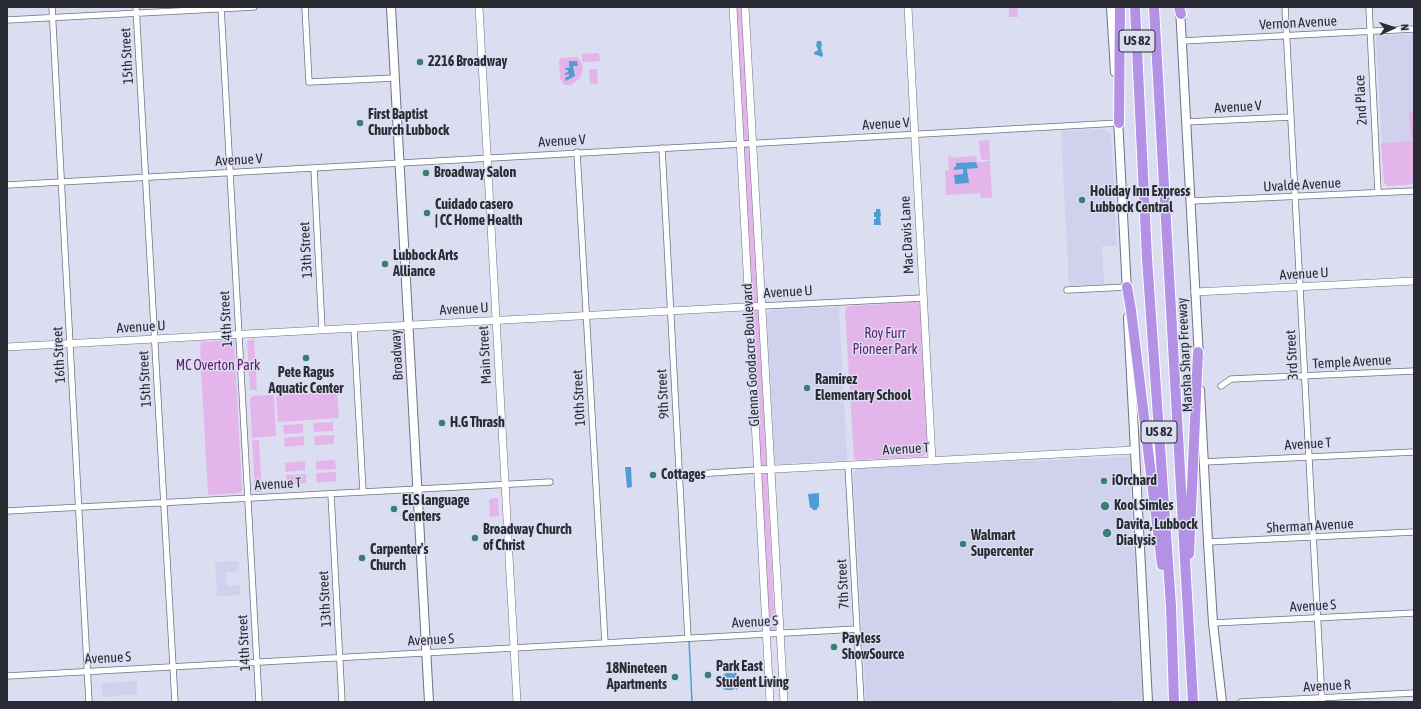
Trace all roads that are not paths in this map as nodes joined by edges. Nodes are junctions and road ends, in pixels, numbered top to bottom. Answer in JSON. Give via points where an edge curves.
{"nodes":[{"id":1,"x":52,"y":7,"type":"edge"},
{"id":2,"x":254,"y":7,"type":"edge"},
{"id":3,"x":305,"y":7,"type":"edge"},
{"id":4,"x":391,"y":7,"type":"edge"},
{"id":5,"x":479,"y":7,"type":"edge"},
{"id":6,"x":733,"y":7,"type":"edge"},
{"id":7,"x":745,"y":7,"type":"edge"},
{"id":8,"x":908,"y":7,"type":"edge"},
{"id":9,"x":1111,"y":7,"type":"edge"},
{"id":10,"x":1120,"y":7,"type":"edge"},
{"id":11,"x":1135,"y":7,"type":"edge"},
{"id":12,"x":1154,"y":7,"type":"edge"},
{"id":13,"x":1285,"y":7,"type":"edge"},
{"id":14,"x":1368,"y":7,"type":"edge"},
{"id":15,"x":221,"y":8,"type":"edge"},
{"id":16,"x":1180,"y":9,"type":"edge"},
{"id":17,"x":136,"y":10,"type":"edge"},
{"id":18,"x":52,"y":18,"type":"junction"},
{"id":19,"x":7,"y":20,"type":"edge"},
{"id":20,"x":1414,"y":29,"type":"edge"},
{"id":21,"x":1370,"y":31,"type":"junction"},
{"id":22,"x":1287,"y":36,"type":"junction"},
{"id":23,"x":1182,"y":41,"type":"junction"},
{"id":24,"x":395,"y":78,"type":"junction"},
{"id":25,"x":1291,"y":117,"type":"junction"},
{"id":26,"x":1186,"y":122,"type":"junction"},
{"id":27,"x":1119,"y":123,"type":"junction"},
{"id":28,"x":915,"y":134,"type":"junction"},
{"id":29,"x":752,"y":143,"type":"junction"},
{"id":30,"x":740,"y":144,"type":"junction"},
{"id":31,"x":662,"y":148,"type":"junction"},
{"id":32,"x":577,"y":152,"type":"junction"},
{"id":33,"x":487,"y":158,"type":"junction"},
{"id":34,"x":400,"y":163,"type":"junction"},
{"id":35,"x":314,"y":168,"type":"junction"},
{"id":36,"x":230,"y":172,"type":"junction"},
{"id":37,"x":146,"y":177,"type":"junction"},
{"id":38,"x":61,"y":182,"type":"junction"},
{"id":39,"x":7,"y":185,"type":"edge"},
{"id":40,"x":1414,"y":191,"type":"edge"},
{"id":41,"x":1378,"y":192,"type":"junction"},
{"id":42,"x":1295,"y":197,"type":"junction"},
{"id":43,"x":1191,"y":201,"type":"junction"},
{"id":44,"x":1414,"y":281,"type":"edge"},
{"id":45,"x":1127,"y":287,"type":"junction"},
{"id":46,"x":1300,"y":287,"type":"junction"},
{"id":47,"x":1067,"y":290,"type":"dead end"},
{"id":48,"x":1196,"y":292,"type":"junction"},
{"id":49,"x":923,"y":298,"type":"junction"},
{"id":50,"x":762,"y":306,"type":"junction"},
{"id":51,"x":749,"y":307,"type":"junction"},
{"id":52,"x":671,"y":311,"type":"junction"},
{"id":53,"x":586,"y":316,"type":"junction"},
{"id":54,"x":496,"y":321,"type":"junction"},
{"id":55,"x":408,"y":326,"type":"junction"},
{"id":56,"x":354,"y":328,"type":"junction"},
{"id":57,"x":322,"y":330,"type":"junction"},
{"id":58,"x":239,"y":335,"type":"junction"},
{"id":59,"x":155,"y":339,"type":"junction"},
{"id":60,"x":70,"y":344,"type":"junction"},
{"id":61,"x":7,"y":347,"type":"edge"},
{"id":62,"x":1198,"y":352,"type":"junction"},
{"id":63,"x":1414,"y":371,"type":"edge"},
{"id":64,"x":1305,"y":376,"type":"junction"},
{"id":65,"x":1221,"y":386,"type":"dead end"},
{"id":66,"x":1134,"y":450,"type":"junction"},
{"id":67,"x":1414,"y":452,"type":"edge"},
{"id":68,"x":1309,"y":457,"type":"junction"},
{"id":69,"x":932,"y":461,"type":"junction"},
{"id":70,"x":1204,"y":462,"type":"junction"},
{"id":71,"x":848,"y":465,"type":"junction"},
{"id":72,"x":757,"y":470,"type":"junction"},
{"id":73,"x":771,"y":470,"type":"junction"},
{"id":74,"x":680,"y":475,"type":"junction"},
{"id":75,"x":550,"y":482,"type":"dead end"},
{"id":76,"x":505,"y":484,"type":"junction"},
{"id":77,"x":417,"y":489,"type":"junction"},
{"id":78,"x":363,"y":492,"type":"junction"},
{"id":79,"x":331,"y":494,"type":"junction"},
{"id":80,"x":248,"y":498,"type":"junction"},
{"id":81,"x":164,"y":503,"type":"junction"},
{"id":82,"x":79,"y":508,"type":"junction"},
{"id":83,"x":7,"y":512,"type":"edge"},
{"id":84,"x":1414,"y":532,"type":"edge"},
{"id":85,"x":1313,"y":538,"type":"junction"},
{"id":86,"x":1208,"y":542,"type":"junction"},
{"id":87,"x":1171,"y":606,"type":"junction"},
{"id":88,"x":1187,"y":612,"type":"junction"},
{"id":89,"x":1414,"y":613,"type":"edge"},
{"id":90,"x":1318,"y":618,"type":"junction"},
{"id":91,"x":1214,"y":623,"type":"junction"},
{"id":92,"x":857,"y":629,"type":"junction"},
{"id":93,"x":780,"y":633,"type":"junction"},
{"id":94,"x":766,"y":634,"type":"junction"},
{"id":95,"x":688,"y":638,"type":"junction"},
{"id":96,"x":605,"y":643,"type":"junction"},
{"id":97,"x":514,"y":648,"type":"junction"},
{"id":98,"x":426,"y":653,"type":"junction"},
{"id":99,"x":340,"y":657,"type":"junction"},
{"id":100,"x":257,"y":662,"type":"junction"},
{"id":101,"x":173,"y":667,"type":"junction"},
{"id":102,"x":88,"y":672,"type":"junction"},
{"id":103,"x":7,"y":676,"type":"edge"},
{"id":104,"x":1414,"y":693,"type":"edge"},
{"id":105,"x":1322,"y":700,"type":"edge"},
{"id":106,"x":90,"y":702,"type":"edge"},
{"id":107,"x":175,"y":702,"type":"edge"},
{"id":108,"x":259,"y":702,"type":"edge"},
{"id":109,"x":342,"y":702,"type":"edge"},
{"id":110,"x":429,"y":702,"type":"edge"},
{"id":111,"x":517,"y":702,"type":"edge"},
{"id":112,"x":770,"y":702,"type":"edge"},
{"id":113,"x":784,"y":702,"type":"edge"},
{"id":114,"x":861,"y":702,"type":"edge"},
{"id":115,"x":1148,"y":702,"type":"edge"},
{"id":116,"x":1174,"y":702,"type":"edge"},
{"id":117,"x":1193,"y":702,"type":"edge"},
{"id":118,"x":1222,"y":702,"type":"edge"},
{"id":119,"x":1241,"y":702,"type":"edge"}],
"edges":[{"from":1,"to":18,"type":"street","name":"16th Street"},
{"from":2,"to":15,"type":"street"},
{"from":3,"to":24,"type":"street","via":[[309,82]]},
{"from":4,"to":24,"type":"main road","name":"Broadway"},
{"from":5,"to":33,"type":"street","name":"Main Street"},
{"from":6,"to":30,"type":"street","name":"Glenna Goodacre Boulevard"},
{"from":7,"to":29,"type":"street","name":"Glenna Goodacre Boulevard"},
{"from":8,"to":28,"type":"street","name":"Mac Davis Lane"},
{"from":9,"to":27,"type":"main road"},
{"from":10,"to":27,"type":"highway"},
{"from":11,"to":87,"type":"highway","number":"US 82","via":[[1147,258]]},
{"from":12,"to":88,"type":"highway","name":"Marsha Sharp Freeway","number":"US 82"},
{"from":13,"to":22,"type":"street","name":"3rd Street"},
{"from":14,"to":21,"type":"street","name":"2nd Place"},
{"from":15,"to":17,"type":"street"},
{"from":15,"to":36,"type":"street","name":"14th Street"},
{"from":16,"to":23,"type":"main road","name":"Marsha Sharp Freeway"},
{"from":17,"to":18,"type":"street"},
{"from":17,"to":37,"type":"street","name":"15th Street"},
{"from":18,"to":19,"type":"street"},
{"from":18,"to":38,"type":"street","name":"16th Street"},
{"from":20,"to":21,"type":"street","name":"Vernon Avenue"},
{"from":21,"to":22,"type":"street","name":"Vernon Avenue"},
{"from":21,"to":41,"type":"street","name":"2nd Place"},
{"from":22,"to":23,"type":"street","name":"Vernon Avenue"},
{"from":22,"to":25,"type":"street","name":"3rd Street"},
{"from":23,"to":26,"type":"main road","name":"Marsha Sharp Freeway"},
{"from":24,"to":34,"type":"main road","name":"Broadway"},
{"from":25,"to":26,"type":"street","name":"Avenue V"},
{"from":25,"to":42,"type":"street","name":"3rd Street"},
{"from":26,"to":43,"type":"main road","name":"Marsha Sharp Freeway"},
{"from":27,"to":28,"type":"street","name":"Avenue V"},
{"from":27,"to":45,"type":"main road"},
{"from":28,"to":29,"type":"street","name":"Avenue V"},
{"from":28,"to":49,"type":"street","name":"Mac Davis Lane"},
{"from":29,"to":30,"type":"street","name":"Avenue V"},
{"from":29,"to":50,"type":"street","name":"Glenna Goodacre Boulevard"},
{"from":30,"to":31,"type":"street","name":"Avenue V"},
{"from":30,"to":51,"type":"street","name":"Glenna Goodacre Boulevard"},
{"from":31,"to":32,"type":"street","name":"Avenue V"},
{"from":31,"to":52,"type":"street","name":"9th Street"},
{"from":32,"to":33,"type":"street","name":"Avenue V"},
{"from":32,"to":53,"type":"street","name":"10th Street"},
{"from":33,"to":34,"type":"street","name":"Avenue V"},
{"from":33,"to":54,"type":"street","name":"Main Street"},
{"from":34,"to":35,"type":"street","name":"Avenue V"},
{"from":34,"to":55,"type":"main road","name":"Broadway"},
{"from":35,"to":36,"type":"street","name":"Avenue V"},
{"from":35,"to":57,"type":"street","name":"13th Street"},
{"from":36,"to":37,"type":"street","name":"Avenue V"},
{"from":36,"to":58,"type":"street","name":"14th Street"},
{"from":37,"to":38,"type":"street","name":"Avenue V"},
{"from":37,"to":59,"type":"street","name":"15th Street"},
{"from":38,"to":39,"type":"street","name":"Avenue V"},
{"from":38,"to":60,"type":"street","name":"16th Street"},
{"from":40,"to":41,"type":"street","name":"Uvalde Avenue"},
{"from":41,"to":42,"type":"street","name":"Uvalde Avenue"},
{"from":42,"to":43,"type":"street","name":"Uvalde Avenue"},
{"from":42,"to":46,"type":"street","name":"3rd Street"},
{"from":43,"to":48,"type":"main road","name":"Marsha Sharp Freeway"},
{"from":44,"to":46,"type":"street","name":"Avenue U"},
{"from":45,"to":47,"type":"street"},
{"from":45,"to":66,"type":"main road"},
{"from":45,"to":87,"type":"highway","via":[[1165,591]]},
{"from":46,"to":48,"type":"street","name":"Avenue U"},
{"from":46,"to":64,"type":"street","name":"3rd Street"},
{"from":48,"to":62,"type":"main road","name":"Marsha Sharp Freeway"},
{"from":49,"to":50,"type":"street","name":"Avenue U"},
{"from":49,"to":69,"type":"street","name":"Mac Davis Lane"},
{"from":50,"to":51,"type":"street","name":"Avenue U"},
{"from":50,"to":73,"type":"street","name":"Glenna Goodacre Boulevard"},
{"from":51,"to":52,"type":"street","name":"Avenue U"},
{"from":51,"to":72,"type":"street","name":"Glenna Goodacre Boulevard"},
{"from":52,"to":53,"type":"street","name":"Avenue U"},
{"from":52,"to":74,"type":"street","name":"9th Street"},
{"from":53,"to":54,"type":"street","name":"Avenue U"},
{"from":53,"to":96,"type":"street","name":"10th Street"},
{"from":54,"to":55,"type":"street","name":"Avenue U"},
{"from":54,"to":76,"type":"street","name":"Main Street"},
{"from":55,"to":56,"type":"street","name":"Avenue U"},
{"from":55,"to":77,"type":"main road","name":"Broadway"},
{"from":56,"to":57,"type":"street","name":"Avenue U"},
{"from":56,"to":78,"type":"street"},
{"from":57,"to":58,"type":"street","name":"Avenue U"},
{"from":58,"to":59,"type":"street","name":"Avenue U"},
{"from":58,"to":80,"type":"street","name":"14th Street"},
{"from":59,"to":60,"type":"street","name":"Avenue U"},
{"from":59,"to":81,"type":"street","name":"15th Street"},
{"from":60,"to":61,"type":"street","name":"Avenue U"},
{"from":60,"to":82,"type":"street","name":"16th Street"},
{"from":62,"to":70,"type":"main road","name":"Marsha Sharp Freeway"},
{"from":62,"to":88,"type":"highway"},
{"from":63,"to":64,"type":"street","name":"Temple Avenue"},
{"from":64,"to":65,"type":"street","name":"Temple Avenue","via":[[1231,379]]},
{"from":64,"to":68,"type":"street","name":"3rd Street"},
{"from":66,"to":69,"type":"street","name":"Avenue T"},
{"from":66,"to":115,"type":"main road"},
{"from":67,"to":68,"type":"street","name":"Avenue T"},
{"from":68,"to":70,"type":"street","name":"Avenue T"},
{"from":68,"to":85,"type":"street","name":"3rd Street"},
{"from":69,"to":71,"type":"street","name":"Avenue T"},
{"from":70,"to":86,"type":"main road","name":"Marsha Sharp Freeway"},
{"from":71,"to":73,"type":"street","name":"Avenue T"},
{"from":71,"to":92,"type":"street","name":"7th Street"},
{"from":72,"to":73,"type":"street","name":"Avenue T"},
{"from":72,"to":74,"type":"street","name":"Avenue T"},
{"from":72,"to":94,"type":"street","name":"Glenna Goodacre Boulevard"},
{"from":73,"to":93,"type":"street","name":"Glenna Goodacre Boulevard"},
{"from":74,"to":95,"type":"street","name":"9th Street"},
{"from":75,"to":76,"type":"street","name":"Avenue T"},
{"from":76,"to":77,"type":"street","name":"Avenue T"},
{"from":76,"to":97,"type":"street","name":"Main Street"},
{"from":77,"to":78,"type":"street","name":"Avenue T"},
{"from":77,"to":98,"type":"main road","name":"Broadway"},
{"from":78,"to":79,"type":"street","name":"Avenue T"},
{"from":79,"to":80,"type":"street","name":"Avenue T"},
{"from":79,"to":99,"type":"street","name":"13th Street"},
{"from":80,"to":81,"type":"street","name":"Avenue T"},
{"from":80,"to":100,"type":"street","name":"14th Street"},
{"from":81,"to":82,"type":"street","name":"Avenue T"},
{"from":81,"to":101,"type":"street","name":"15th Street"},
{"from":82,"to":83,"type":"street","name":"Avenue T"},
{"from":82,"to":102,"type":"street","name":"16th Street"},
{"from":84,"to":85,"type":"street","name":"Sherman Avenue"},
{"from":85,"to":86,"type":"street","name":"Sherman Avenue"},
{"from":85,"to":90,"type":"street","name":"3rd Street"},
{"from":86,"to":91,"type":"main road","name":"Marsha Sharp Freeway"},
{"from":87,"to":116,"type":"highway","number":"US 82"},
{"from":88,"to":117,"type":"highway","name":"Marsha Sharp Freeway","number":"US 82"},
{"from":89,"to":90,"type":"street","name":"Avenue S"},
{"from":90,"to":91,"type":"street","name":"Avenue S"},
{"from":90,"to":105,"type":"street","name":"3rd Street"},
{"from":91,"to":118,"type":"main road","name":"Marsha Sharp Freeway"},
{"from":92,"to":93,"type":"street","name":"Avenue S"},
{"from":92,"to":114,"type":"street","name":"7th Street"},
{"from":93,"to":94,"type":"street","name":"Avenue S"},
{"from":93,"to":113,"type":"street","name":"Glenna Goodacre Boulevard"},
{"from":94,"to":95,"type":"street","name":"Avenue S"},
{"from":94,"to":112,"type":"street","name":"Glenna Goodacre Boulevard"},
{"from":95,"to":96,"type":"street","name":"Avenue S"},
{"from":96,"to":97,"type":"street","name":"Avenue S"},
{"from":97,"to":98,"type":"street","name":"Avenue S"},
{"from":97,"to":111,"type":"street","name":"Main Street"},
{"from":98,"to":99,"type":"street","name":"Avenue S"},
{"from":98,"to":110,"type":"main road","name":"Broadway"},
{"from":99,"to":100,"type":"street","name":"Avenue S"},
{"from":99,"to":109,"type":"street","name":"13th Street"},
{"from":100,"to":101,"type":"street","name":"Avenue S"},
{"from":100,"to":108,"type":"street","name":"14th Street"},
{"from":101,"to":102,"type":"street","name":"Avenue S"},
{"from":101,"to":107,"type":"street","name":"15th Street"},
{"from":102,"to":103,"type":"street","name":"Avenue S"},
{"from":102,"to":106,"type":"street","name":"16th Street"},
{"from":104,"to":105,"type":"street","name":"Avenue R"},
{"from":105,"to":119,"type":"street","name":"Avenue R"}]}
